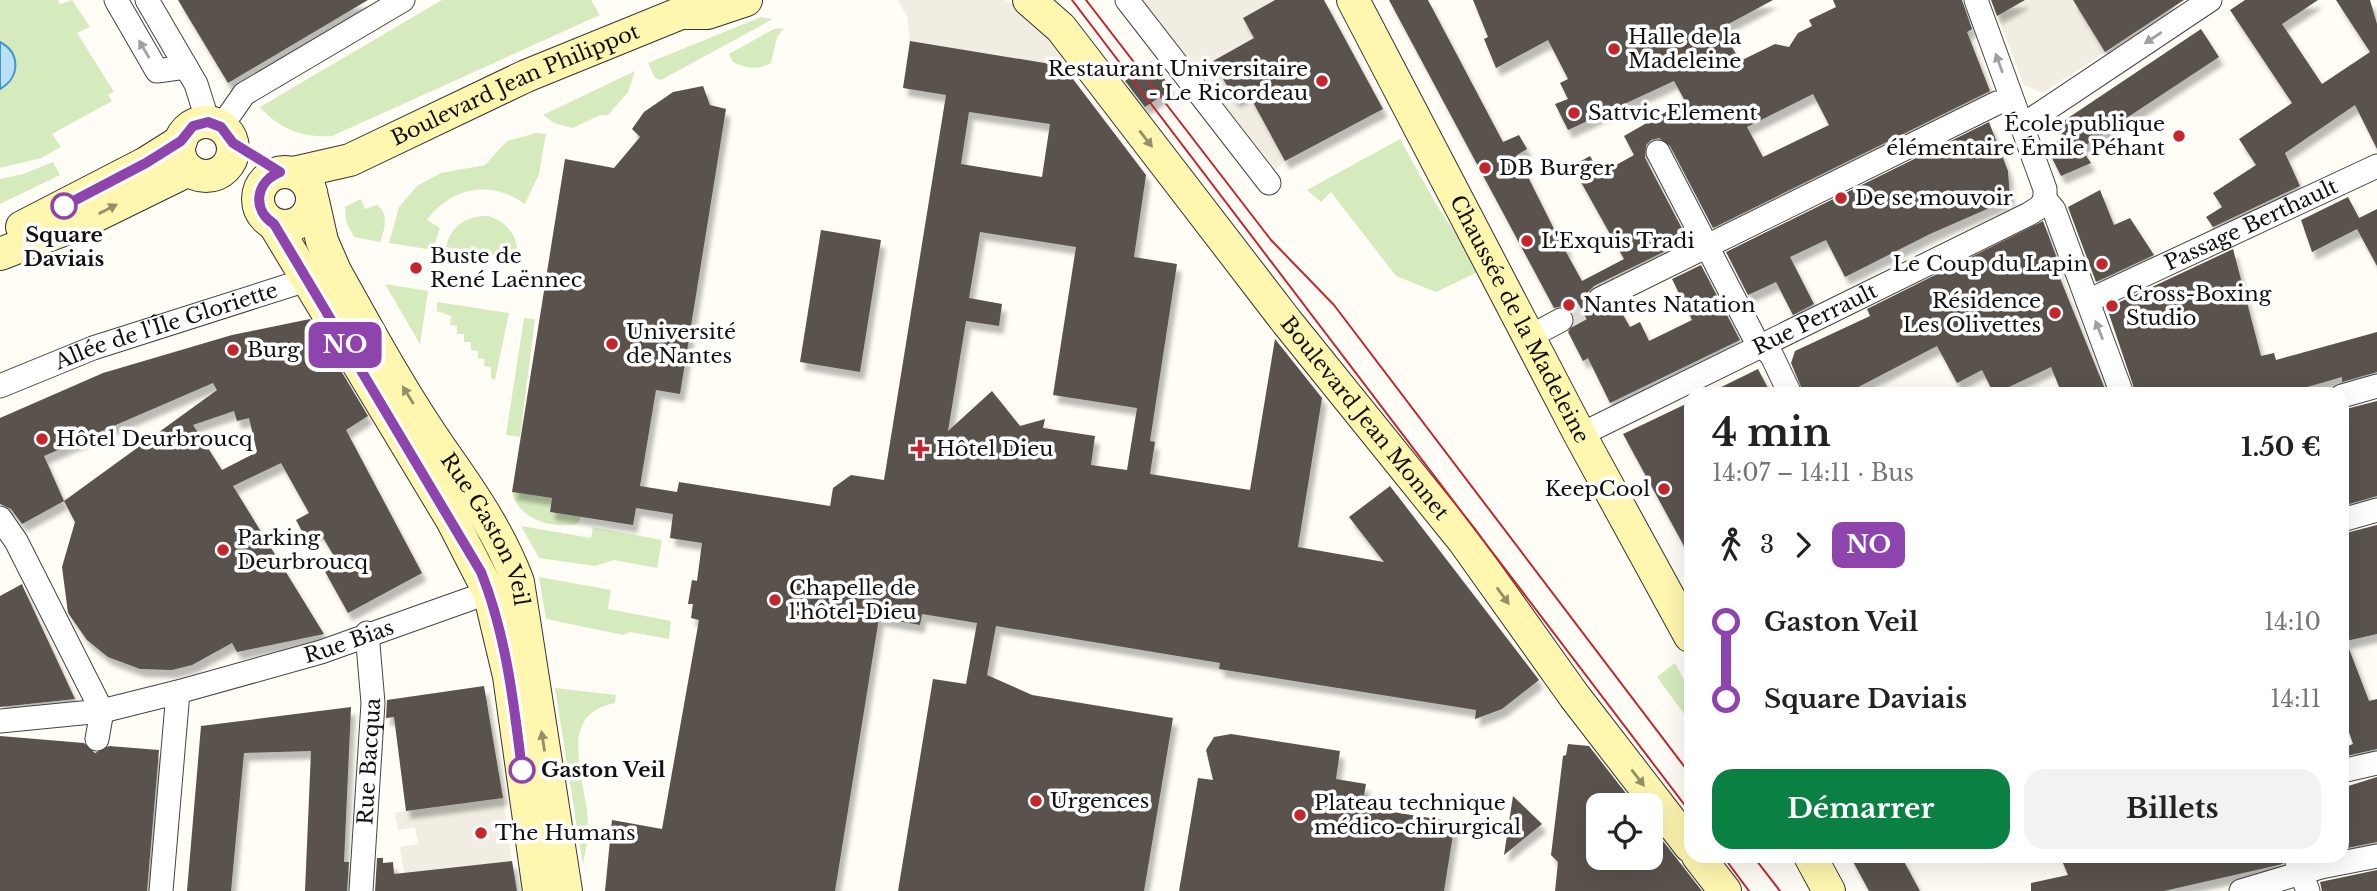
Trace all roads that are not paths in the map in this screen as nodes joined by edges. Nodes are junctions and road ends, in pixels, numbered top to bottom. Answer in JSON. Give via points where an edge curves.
{"nodes":[{"id":1,"x":116,"y":0,"type":"edge"},
{"id":2,"x":147,"y":0,"type":"edge"},
{"id":3,"x":402,"y":0,"type":"edge"},
{"id":4,"x":746,"y":0,"type":"edge"},
{"id":5,"x":1029,"y":0,"type":"edge"},
{"id":6,"x":1353,"y":0,"type":"edge"},
{"id":7,"x":1976,"y":0,"type":"edge"},
{"id":8,"x":2210,"y":0,"type":"edge"},
{"id":9,"x":1135,"y":3,"type":"edge"},
{"id":10,"x":688,"y":6,"type":"edge"},
{"id":11,"x":186,"y":67,"type":"junction"},
{"id":12,"x":1997,"y":103,"type":"dead end"},
{"id":13,"x":2023,"y":125,"type":"junction"},
{"id":14,"x":221,"y":131,"type":"junction"},
{"id":15,"x":1658,"y":152,"type":"dead end"},
{"id":16,"x":195,"y":162,"type":"junction"},
{"id":17,"x":2377,"y":166,"type":"edge"},
{"id":18,"x":1269,"y":183,"type":"dead end"},
{"id":19,"x":300,"y":185,"type":"junction"},
{"id":20,"x":2045,"y":199,"type":"junction"},
{"id":21,"x":266,"y":213,"type":"junction"},
{"id":22,"x":0,"y":236,"type":"edge"},
{"id":23,"x":1708,"y":246,"type":"junction"},
{"id":24,"x":0,"y":254,"type":"edge"},
{"id":25,"x":321,"y":276,"type":"junction"},
{"id":26,"x":1600,"y":299,"type":"tunnel mouth"},
{"id":27,"x":2088,"y":301,"type":"junction"},
{"id":28,"x":1561,"y":320,"type":"tunnel mouth"},
{"id":29,"x":1529,"y":337,"type":"junction"},
{"id":30,"x":1758,"y":340,"type":"junction"},
{"id":31,"x":0,"y":386,"type":"edge"},
{"id":32,"x":2377,"y":386,"type":"edge"},
{"id":33,"x":1787,"y":387,"type":"edge"},
{"id":34,"x":2119,"y":387,"type":"edge"},
{"id":35,"x":2349,"y":395,"type":"edge"},
{"id":36,"x":1580,"y":435,"type":"junction"},
{"id":37,"x":2377,"y":510,"type":"edge"},
{"id":38,"x":0,"y":518,"type":"edge"},
{"id":39,"x":2349,"y":518,"type":"edge"},
{"id":40,"x":503,"y":587,"type":"junction"},
{"id":41,"x":1684,"y":625,"type":"edge"},
{"id":42,"x":367,"y":633,"type":"junction"},
{"id":43,"x":178,"y":692,"type":"junction"},
{"id":44,"x":102,"y":711,"type":"junction"},
{"id":45,"x":0,"y":722,"type":"edge"},
{"id":46,"x":97,"y":739,"type":"dead end"},
{"id":47,"x":2377,"y":763,"type":"edge"},
{"id":48,"x":2349,"y":769,"type":"edge"},
{"id":49,"x":1684,"y":838,"type":"edge"},
{"id":50,"x":2377,"y":856,"type":"edge"},
{"id":51,"x":2349,"y":862,"type":"edge"},
{"id":52,"x":1703,"y":863,"type":"edge"},
{"id":53,"x":1814,"y":863,"type":"edge"},
{"id":54,"x":2346,"y":863,"type":"edge"},
{"id":55,"x":2302,"y":873,"type":"edge"},
{"id":56,"x":161,"y":891,"type":"edge"},
{"id":57,"x":361,"y":891,"type":"edge"},
{"id":58,"x":539,"y":891,"type":"edge"},
{"id":59,"x":566,"y":891,"type":"edge"},
{"id":60,"x":1725,"y":891,"type":"edge"},
{"id":61,"x":1829,"y":891,"type":"edge"},
{"id":62,"x":2241,"y":891,"type":"edge"}],
"edges":[{"from":11,"to":1,"type":"street","one_way":true,"via":[[157,71]]},
{"from":2,"to":11,"type":"street"},
{"from":3,"to":14,"type":"street","via":[[244,94]]},
{"from":4,"to":10,"type":"main road","name":"Boulevard Jean Philippot","via":[[707,13]]},
{"from":5,"to":49,"type":"main road","name":"Boulevard Jean Monnet","one_way":true,"via":[[1061,28],[1430,499]]},
{"from":6,"to":29,"type":"main road","name":"Chaussée de la Madeleine"},
{"from":13,"to":7,"type":"street","one_way":true},
{"from":8,"to":13,"type":"street","one_way":true},
{"from":9,"to":18,"type":"street"},
{"from":10,"to":19,"type":"main road","name":"Boulevard Jean Philippot","via":[[526,76]]},
{"from":11,"to":14,"type":"street"},
{"from":12,"to":23,"type":"street"},
{"from":13,"to":20,"type":"street"},
{"from":14,"to":16,"type":"main road","via":[[193,126]]},
{"from":14,"to":16,"type":"main road","via":[[231,161]]},
{"from":14,"to":19,"type":"main road"},
{"from":15,"to":23,"type":"street"},
{"from":16,"to":21,"type":"main road"},
{"from":16,"to":22,"type":"main road","via":[[146,163]]},
{"from":24,"to":16,"type":"main road","one_way":true,"via":[[81,223]]},
{"from":17,"to":27,"type":"street","name":"Passage Berthault"},
{"from":19,"to":21,"type":"main road","via":[[263,183]]},
{"from":19,"to":21,"type":"main road","via":[[310,212],[299,222],[285,226]]},
{"from":19,"to":25,"type":"main road","name":"Rue Gaston Veil","via":[[322,241]]},
{"from":20,"to":27,"type":"street","via":[[2054,209]]},
{"from":20,"to":30,"type":"street","name":"Rue Perrault","via":[[2029,214]]},
{"from":21,"to":25,"type":"main road","name":"Rue Gaston Veil"},
{"from":23,"to":26,"type":"street"},
{"from":23,"to":30,"type":"street"},
{"from":25,"to":31,"type":"street","name":"Allée de l'Île Gloriette","via":[[93,348]]},
{"from":25,"to":40,"type":"main road","name":"Rue Gaston Veil","via":[[478,501],[509,559]]},
{"from":34,"to":27,"type":"street","one_way":true},
{"from":28,"to":29,"type":"street"},
{"from":29,"to":36,"type":"main road","name":"Chaussée de la Madeleine"},
{"from":30,"to":33,"type":"street","via":[[1772,356]]},
{"from":30,"to":36,"type":"street","name":"Rue Perrault"},
{"from":32,"to":35,"type":"street"},
{"from":36,"to":41,"type":"main road","name":"Chaussée de la Madeleine"},
{"from":37,"to":39,"type":"street"},
{"from":38,"to":44,"type":"street","via":[[19,540]]},
{"from":40,"to":42,"type":"street","name":"Rue Bias"},
{"from":40,"to":58,"type":"main road","name":"Rue Gaston Veil","via":[[509,676]]},
{"from":59,"to":40,"type":"main road","name":"Rue Gaston Veil","one_way":true},
{"from":42,"to":43,"type":"street","name":"Rue Bias","via":[[321,652]]},
{"from":42,"to":57,"type":"street","name":"Rue Bacqua","via":[[373,704]]},
{"from":43,"to":44,"type":"street","name":"Rue Bias"},
{"from":43,"to":56,"type":"street"},
{"from":44,"to":45,"type":"street","name":"Rue Bias"},
{"from":44,"to":46,"type":"street"},
{"from":47,"to":48,"type":"street"},
{"from":50,"to":51,"type":"street"},
{"from":52,"to":60,"type":"main road"},
{"from":53,"to":61,"type":"main road"},
{"from":54,"to":55,"type":"street"},
{"from":55,"to":62,"type":"street"}]}
